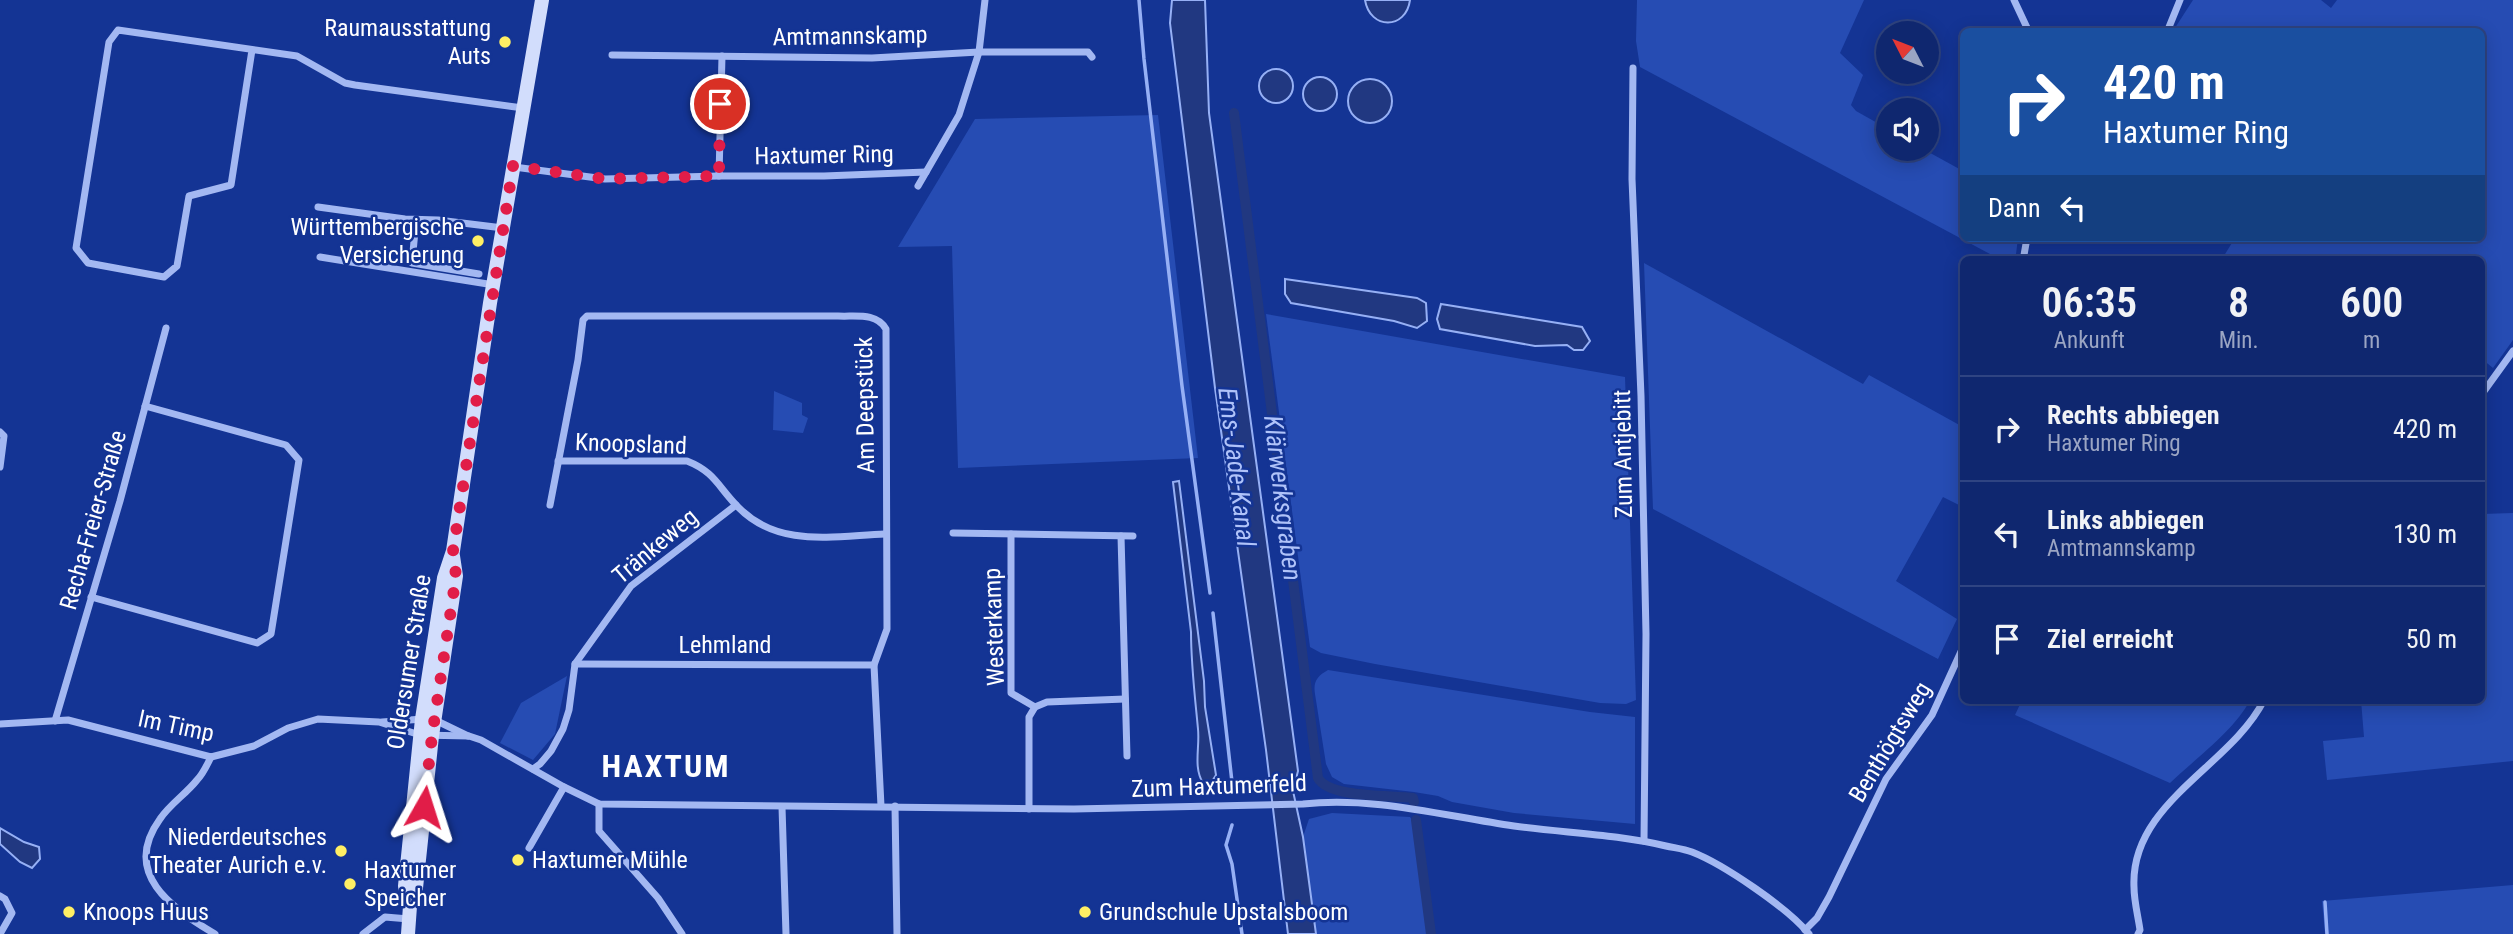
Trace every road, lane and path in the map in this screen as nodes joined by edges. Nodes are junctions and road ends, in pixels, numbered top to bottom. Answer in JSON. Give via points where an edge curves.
{"nodes":[{"id":1,"x":541,"y":0,"type":"edge"},
{"id":2,"x":985,"y":0,"type":"edge"},
{"id":3,"x":2014,"y":0,"type":"edge"},
{"id":4,"x":2180,"y":0,"type":"edge"},
{"id":5,"x":2027,"y":28,"type":"edge"},
{"id":6,"x":2169,"y":28,"type":"edge"},
{"id":7,"x":252,"y":50,"type":"junction"},
{"id":8,"x":979,"y":52,"type":"junction"},
{"id":9,"x":612,"y":55,"type":"dead end"},
{"id":10,"x":722,"y":56,"type":"junction"},
{"id":11,"x":1092,"y":57,"type":"dead end"},
{"id":12,"x":1633,"y":68,"type":"dead end"},
{"id":13,"x":523,"y":108,"type":"junction"},
{"id":14,"x":513,"y":166,"type":"junction"},
{"id":15,"x":926,"y":172,"type":"junction"},
{"id":16,"x":719,"y":176,"type":"junction"},
{"id":17,"x":918,"y":186,"type":"dead end"},
{"id":18,"x":317,"y":207,"type":"dead end"},
{"id":19,"x":416,"y":220,"type":"junction"},
{"id":20,"x":503,"y":228,"type":"junction"},
{"id":21,"x":320,"y":257,"type":"dead end"},
{"id":22,"x":478,"y":274,"type":"dead end"},
{"id":23,"x":494,"y":285,"type":"junction"},
{"id":24,"x":166,"y":328,"type":"dead end"},
{"id":25,"x":2513,"y":351,"type":"edge"},
{"id":26,"x":2485,"y":390,"type":"edge"},
{"id":27,"x":145,"y":406,"type":"junction"},
{"id":28,"x":0,"y":432,"type":"edge"},
{"id":29,"x":558,"y":461,"type":"junction"},
{"id":30,"x":0,"y":467,"type":"edge"},
{"id":31,"x":550,"y":505,"type":"dead end"},
{"id":32,"x":736,"y":505,"type":"junction"},
{"id":33,"x":885,"y":534,"type":"junction"},
{"id":34,"x":953,"y":534,"type":"dead end"},
{"id":35,"x":1011,"y":534,"type":"junction"},
{"id":36,"x":1121,"y":536,"type":"junction"},
{"id":37,"x":1133,"y":536,"type":"dead end"},
{"id":38,"x":91,"y":597,"type":"junction"},
{"id":39,"x":1960,"y":654,"type":"edge"},
{"id":40,"x":575,"y":664,"type":"junction"},
{"id":41,"x":874,"y":665,"type":"junction"},
{"id":42,"x":1125,"y":699,"type":"junction"},
{"id":43,"x":2261,"y":704,"type":"edge"},
{"id":44,"x":1035,"y":707,"type":"junction"},
{"id":45,"x":428,"y":719,"type":"junction"},
{"id":46,"x":55,"y":721,"type":"junction"},
{"id":47,"x":379,"y":722,"type":"junction"},
{"id":48,"x":0,"y":724,"type":"edge"},
{"id":49,"x":426,"y":735,"type":"junction"},
{"id":50,"x":469,"y":736,"type":"junction"},
{"id":51,"x":1127,"y":756,"type":"dead end"},
{"id":52,"x":212,"y":757,"type":"junction"},
{"id":53,"x":533,"y":769,"type":"junction"},
{"id":54,"x":564,"y":787,"type":"junction"},
{"id":55,"x":599,"y":804,"type":"junction"},
{"id":56,"x":895,"y":806,"type":"junction"},
{"id":57,"x":782,"y":807,"type":"junction"},
{"id":58,"x":881,"y":807,"type":"junction"},
{"id":59,"x":1029,"y":809,"type":"junction"},
{"id":60,"x":1644,"y":841,"type":"junction"},
{"id":61,"x":529,"y":848,"type":"dead end"},
{"id":62,"x":0,"y":896,"type":"edge"},
{"id":63,"x":410,"y":912,"type":"junction"},
{"id":64,"x":1807,"y":932,"type":"edge"},
{"id":65,"x":0,"y":934,"type":"edge"},
{"id":66,"x":215,"y":934,"type":"edge"},
{"id":67,"x":363,"y":934,"type":"edge"},
{"id":68,"x":408,"y":934,"type":"edge"},
{"id":69,"x":682,"y":934,"type":"edge"},
{"id":70,"x":786,"y":934,"type":"edge"},
{"id":71,"x":897,"y":934,"type":"edge"},
{"id":72,"x":2138,"y":934,"type":"edge"}],
"edges":[{"from":1,"to":13,"type":"main road","name":"Oldersumer Straße"},
{"from":2,"to":8,"type":"street","name":"Haxtumer Ring"},
{"from":3,"to":5,"type":"street"},
{"from":4,"to":6,"type":"street"},
{"from":7,"to":7,"type":"street","via":[[118,30],[109,41],[76,248],[88,264],[164,277],[177,266],[189,196],[231,185]]},
{"from":7,"to":13,"type":"street","via":[[297,56],[345,83]]},
{"from":8,"to":10,"type":"street","name":"Amtmannskamp","via":[[872,58]]},
{"from":8,"to":11,"type":"street","name":"Amtmannskamp","via":[[1088,52]]},
{"from":8,"to":15,"type":"street","name":"Haxtumer Ring","via":[[959,115]]},
{"from":9,"to":10,"type":"street","name":"Amtmannskamp"},
{"from":10,"to":16,"type":"street"},
{"from":12,"to":60,"type":"street","name":"Zum Antjebitt","via":[[1632,179],[1646,634]]},
{"from":13,"to":14,"type":"main road","name":"Oldersumer Straße"},
{"from":14,"to":16,"type":"street","name":"Haxtumer Ring","via":[[605,179]]},
{"from":14,"to":20,"type":"main road","name":"Oldersumer Straße"},
{"from":15,"to":16,"type":"street","name":"Haxtumer Ring"},
{"from":15,"to":17,"type":"street","name":"Haxtumer Ring"},
{"from":18,"to":19,"type":"street"},
{"from":19,"to":20,"type":"street"},
{"from":19,"to":22,"type":"street","via":[[412,263]]},
{"from":20,"to":23,"type":"main road","name":"Oldersumer Straße"},
{"from":21,"to":23,"type":"street"},
{"from":23,"to":45,"type":"main road","name":"Oldersumer Straße","via":[[453,551],[444,579]]},
{"from":24,"to":27,"type":"street","name":"Recha-Freier-Straße"},
{"from":25,"to":26,"type":"street"},
{"from":27,"to":38,"type":"street","name":"Recha-Freier-Straße"},
{"from":27,"to":38,"type":"street","via":[[286,445],[299,460],[271,634],[257,643]]},
{"from":28,"to":30,"type":"street","via":[[4,436]]},
{"from":29,"to":31,"type":"street","name":"Am Deepstück"},
{"from":29,"to":32,"type":"street","name":"Knoopsland","via":[[687,461],[704,468]]},
{"from":29,"to":33,"type":"street","name":"Am Deepstück","via":[[587,316],[873,317],[886,329]]},
{"from":32,"to":33,"type":"street","name":"Knoopsland","via":[[755,523],[779,533]]},
{"from":32,"to":40,"type":"street","name":"Tränkeweg","via":[[631,586]]},
{"from":33,"to":41,"type":"street","name":"Am Deepstück","via":[[887,629]]},
{"from":34,"to":35,"type":"street","name":"Westerkamp"},
{"from":35,"to":36,"type":"street","name":"Westerkamp"},
{"from":35,"to":44,"type":"street","name":"Westerkamp","via":[[1011,693]]},
{"from":36,"to":37,"type":"street","name":"Westerkamp"},
{"from":36,"to":42,"type":"street"},
{"from":38,"to":46,"type":"street","name":"Recha-Freier-Straße"},
{"from":39,"to":64,"type":"street","name":"Benthögtsweg","via":[[1932,715],[1886,779]]},
{"from":40,"to":41,"type":"street","name":"Lehmland"},
{"from":40,"to":53,"type":"street","name":"Tränkeweg","via":[[563,729],[551,751]]},
{"from":41,"to":58,"type":"street","name":"Am Deepstück"},
{"from":42,"to":44,"type":"street","name":"Westerkamp","via":[[1046,702]]},
{"from":42,"to":51,"type":"street"},
{"from":43,"to":72,"type":"street","via":[[2236,739],[2178,793],[2151,826],[2138,853],[2133,885]]},
{"from":44,"to":59,"type":"street","name":"Westerkamp","via":[[1029,717]]},
{"from":45,"to":47,"type":"street"},
{"from":45,"to":49,"type":"main road","name":"Oldersumer Straße"},
{"from":45,"to":50,"type":"street"},
{"from":46,"to":48,"type":"street","name":"Im Timp"},
{"from":46,"to":52,"type":"street","name":"Im Timp","via":[[68,720]]},
{"from":47,"to":49,"type":"street","name":"Im Timp"},
{"from":47,"to":52,"type":"street","name":"Im Timp","via":[[318,719],[288,728],[254,747]]},
{"from":49,"to":50,"type":"street","name":"Im Timp"},
{"from":49,"to":63,"type":"main road","name":"Oldersumer Straße","via":[[405,886]]},
{"from":50,"to":53,"type":"street"},
{"from":52,"to":66,"type":"street","via":[[199,779],[160,818],[145,849],[145,862],[150,878],[165,897]]},
{"from":53,"to":54,"type":"street"},
{"from":54,"to":55,"type":"street"},
{"from":54,"to":61,"type":"street"},
{"from":55,"to":57,"type":"street","name":"Zum Haxtumerfeld"},
{"from":55,"to":69,"type":"street","via":[[599,831],[658,898]]},
{"from":56,"to":58,"type":"street","name":"Zum Haxtumerfeld"},
{"from":56,"to":59,"type":"street","name":"Zum Haxtumerfeld"},
{"from":56,"to":71,"type":"street"},
{"from":57,"to":58,"type":"street","name":"Zum Haxtumerfeld"},
{"from":57,"to":70,"type":"street"},
{"from":59,"to":60,"type":"street","name":"Zum Haxtumerfeld","via":[[1331,801]]},
{"from":60,"to":64,"type":"street","name":"Zum Haxtumerfeld","via":[[1692,852],[1776,904]]},
{"from":62,"to":65,"type":"street","via":[[12,913]]},
{"from":63,"to":67,"type":"street","via":[[385,917]]},
{"from":63,"to":68,"type":"main road","name":"Oldersumer Straße"}]}
